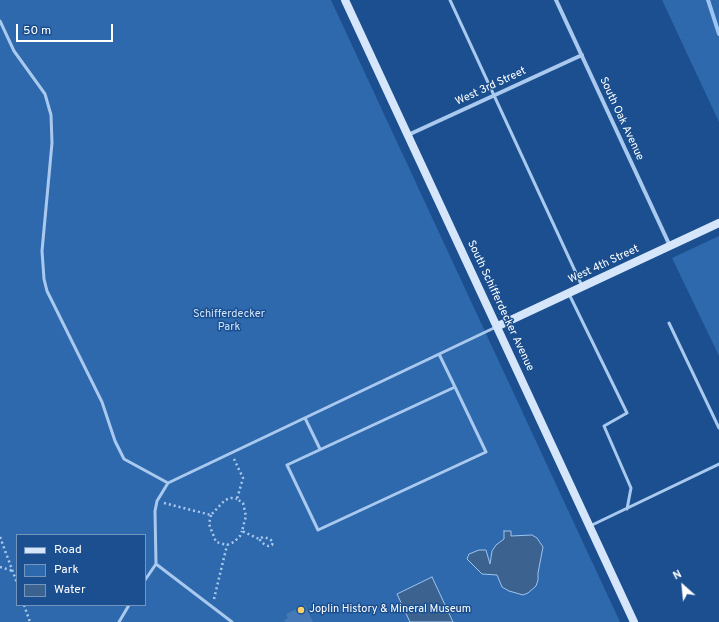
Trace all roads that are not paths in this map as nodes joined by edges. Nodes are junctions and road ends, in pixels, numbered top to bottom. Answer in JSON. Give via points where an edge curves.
{"nodes":[{"id":1,"x":345,"y":0,"type":"edge"},
{"id":2,"x":450,"y":0,"type":"edge"},
{"id":3,"x":556,"y":0,"type":"edge"},
{"id":4,"x":0,"y":21,"type":"edge"},
{"id":5,"x":582,"y":55,"type":"junction"},
{"id":6,"x":495,"y":95,"type":"junction"},
{"id":7,"x":408,"y":135,"type":"junction"},
{"id":8,"x":719,"y":223,"type":"edge"},
{"id":9,"x":670,"y":246,"type":"junction"},
{"id":10,"x":582,"y":286,"type":"junction"},
{"id":11,"x":569,"y":293,"type":"junction"},
{"id":12,"x":669,"y":323,"type":"dead end"},
{"id":13,"x":498,"y":326,"type":"junction"},
{"id":14,"x":439,"y":354,"type":"junction"},
{"id":15,"x":455,"y":387,"type":"junction"},
{"id":16,"x":305,"y":418,"type":"junction"},
{"id":17,"x":719,"y":428,"type":"edge"},
{"id":18,"x":320,"y":449,"type":"junction"},
{"id":19,"x":719,"y":464,"type":"edge"},
{"id":20,"x":168,"y":483,"type":"junction"},
{"id":21,"x":627,"y":508,"type":"junction"},
{"id":22,"x":590,"y":526,"type":"junction"},
{"id":23,"x":156,"y":564,"type":"junction"},
{"id":24,"x":146,"y":579,"type":"edge"},
{"id":25,"x":128,"y":606,"type":"edge"},
{"id":26,"x":120,"y":622,"type":"edge"},
{"id":27,"x":232,"y":622,"type":"edge"},
{"id":28,"x":634,"y":622,"type":"edge"}],
"edges":[{"from":1,"to":7,"type":"main road","name":"South Schifferdecker Avenue"},
{"from":2,"to":6,"type":"lane"},
{"from":3,"to":5,"type":"street","name":"South Oak Avenue"},
{"from":4,"to":20,"type":"lane","via":[[14,51],[44,94],[51,115],[52,143],[42,251],[44,279],[48,291],[102,402],[115,441],[124,458]]},
{"from":5,"to":6,"type":"street","name":"West 3rd Street"},
{"from":5,"to":9,"type":"street","name":"South Oak Avenue"},
{"from":6,"to":7,"type":"street","name":"West 3rd Street"},
{"from":6,"to":10,"type":"lane"},
{"from":7,"to":13,"type":"main road","name":"South Schifferdecker Avenue"},
{"from":8,"to":9,"type":"main road","name":"West 4th Street"},
{"from":9,"to":10,"type":"main road","name":"West 4th Street"},
{"from":10,"to":11,"type":"main road","name":"West 4th Street"},
{"from":11,"to":13,"type":"main road","name":"West 4th Street"},
{"from":11,"to":21,"type":"lane","via":[[626,413],[604,426],[631,488]]},
{"from":12,"to":17,"type":"lane"},
{"from":13,"to":14,"type":"lane"},
{"from":13,"to":22,"type":"main road","name":"South Schifferdecker Avenue"},
{"from":14,"to":15,"type":"lane"},
{"from":14,"to":16,"type":"lane"},
{"from":15,"to":18,"type":"lane"},
{"from":15,"to":18,"type":"lane","via":[[486,452],[318,530],[287,465]]},
{"from":16,"to":18,"type":"lane"},
{"from":16,"to":20,"type":"lane"},
{"from":19,"to":21,"type":"lane"},
{"from":20,"to":23,"type":"lane","via":[[158,501],[154,525]]},
{"from":21,"to":22,"type":"lane"},
{"from":22,"to":28,"type":"main road","name":"South Schifferdecker Avenue"},
{"from":23,"to":24,"type":"lane"},
{"from":23,"to":27,"type":"lane"},
{"from":25,"to":26,"type":"lane"}]}
